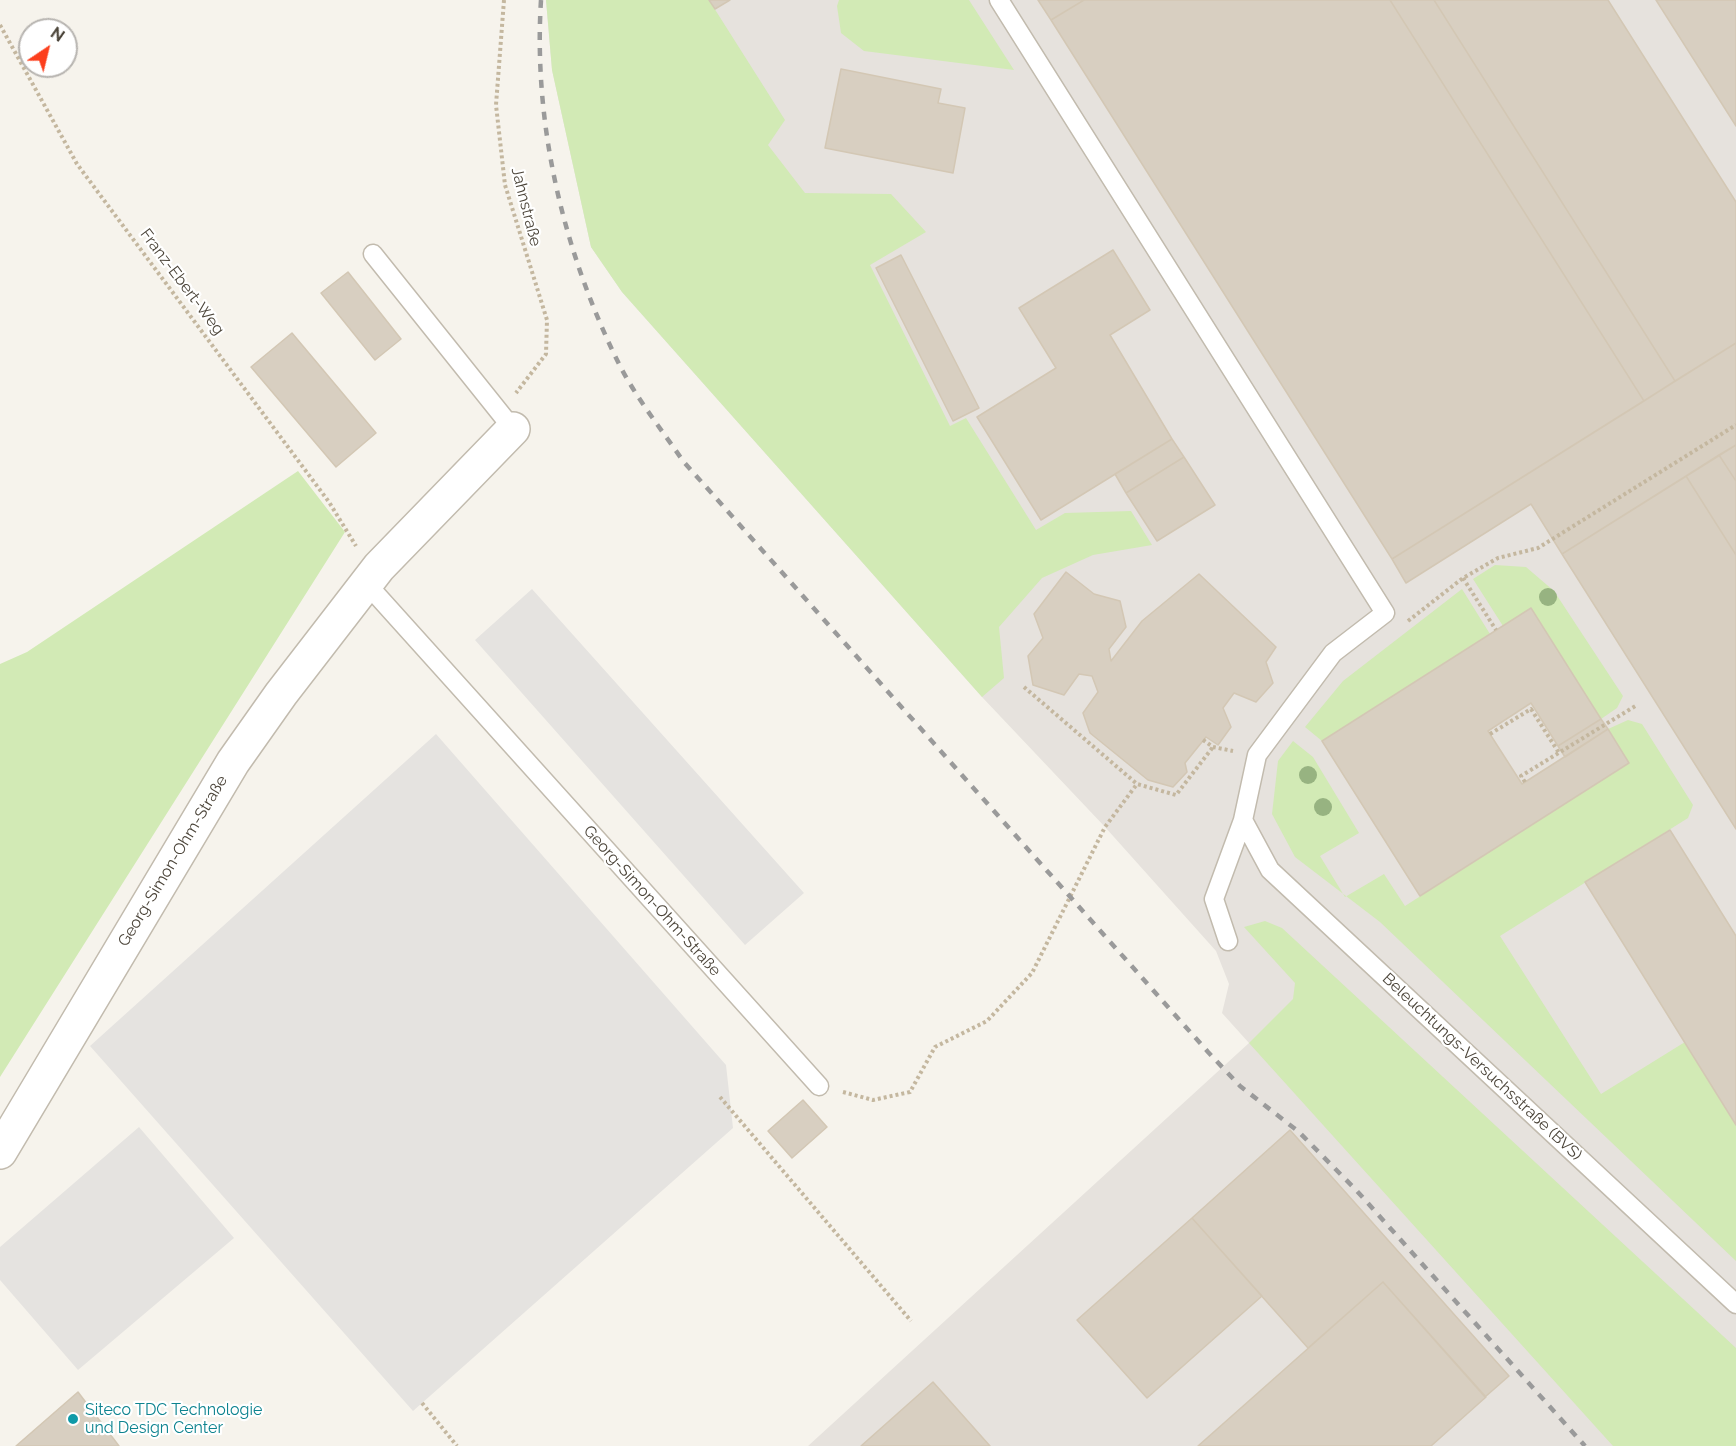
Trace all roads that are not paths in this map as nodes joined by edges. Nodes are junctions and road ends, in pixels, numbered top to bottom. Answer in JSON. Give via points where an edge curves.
{"nodes":[{"id":1,"x":999,"y":0,"type":"edge"},
{"id":2,"x":373,"y":254,"type":"dead end"},
{"id":3,"x":513,"y":429,"type":"joint"},
{"id":4,"x":366,"y":583,"type":"junction"},
{"id":5,"x":1243,"y":820,"type":"junction"},
{"id":6,"x":1228,"y":941,"type":"dead end"},
{"id":7,"x":819,"y":1086,"type":"road end"},
{"id":8,"x":0,"y":1152,"type":"edge"},
{"id":9,"x":1736,"y":1304,"type":"edge"}],
"edges":[{"from":1,"to":5,"type":"lane","via":[[1386,613],[1333,653],[1257,755]]},
{"from":2,"to":3,"type":"lane"},
{"from":3,"to":4,"type":"street","name":"Georg-Simon-Ohm-Straße"},
{"from":4,"to":7,"type":"lane","name":"Georg-Simon-Ohm-Straße"},
{"from":4,"to":8,"type":"street","name":"Georg-Simon-Ohm-Straße","via":[[233,762]]},
{"from":5,"to":6,"type":"lane","via":[[1214,899]]},
{"from":5,"to":9,"type":"lane","name":"Beleuchtungs-Versuchsstraße (BVS)","via":[[1270,870]]}]}
